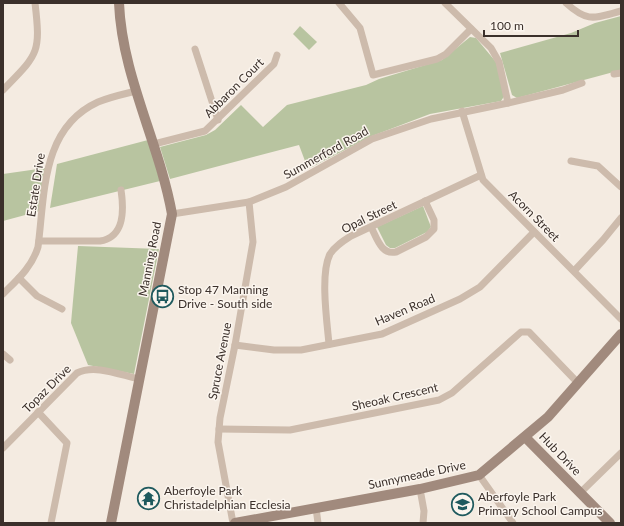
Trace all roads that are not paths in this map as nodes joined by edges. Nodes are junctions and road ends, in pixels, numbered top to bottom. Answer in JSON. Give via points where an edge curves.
{"nodes":[{"id":1,"x":35,"y":3,"type":"edge"},
{"id":2,"x":119,"y":3,"type":"edge"},
{"id":3,"x":339,"y":3,"type":"edge"},
{"id":4,"x":445,"y":3,"type":"edge"},
{"id":5,"x":566,"y":3,"type":"edge"},
{"id":6,"x":621,"y":11,"type":"edge"},
{"id":7,"x":471,"y":29,"type":"junction"},
{"id":8,"x":195,"y":49,"type":"dead end"},
{"id":9,"x":276,"y":55,"type":"dead end"},
{"id":10,"x":582,"y":83,"type":"dead end"},
{"id":11,"x":3,"y":90,"type":"edge"},
{"id":12,"x":136,"y":91,"type":"junction"},
{"id":13,"x":508,"y":103,"type":"junction"},
{"id":14,"x":462,"y":111,"type":"junction"},
{"id":15,"x":218,"y":120,"type":"junction"},
{"id":16,"x":154,"y":144,"type":"junction"},
{"id":17,"x":571,"y":161,"type":"dead end"},
{"id":18,"x":481,"y":175,"type":"junction"},
{"id":19,"x":621,"y":187,"type":"edge"},
{"id":20,"x":121,"y":190,"type":"dead end"},
{"id":21,"x":425,"y":201,"type":"junction"},
{"id":22,"x":249,"y":202,"type":"junction"},
{"id":23,"x":172,"y":214,"type":"junction"},
{"id":24,"x":621,"y":218,"type":"edge"},
{"id":25,"x":371,"y":227,"type":"junction"},
{"id":26,"x":534,"y":232,"type":"junction"},
{"id":27,"x":39,"y":241,"type":"junction"},
{"id":28,"x":574,"y":271,"type":"junction"},
{"id":29,"x":19,"y":278,"type":"junction"},
{"id":30,"x":3,"y":294,"type":"edge"},
{"id":31,"x":62,"y":309,"type":"dead end"},
{"id":32,"x":621,"y":319,"type":"edge"},
{"id":33,"x":621,"y":334,"type":"edge"},
{"id":34,"x":235,"y":344,"type":"junction"},
{"id":35,"x":329,"y":344,"type":"junction"},
{"id":36,"x":3,"y":354,"type":"edge"},
{"id":37,"x":10,"y":360,"type":"dead end"},
{"id":38,"x":139,"y":379,"type":"junction"},
{"id":39,"x":578,"y":382,"type":"junction"},
{"id":40,"x":38,"y":412,"type":"junction"},
{"id":41,"x":219,"y":429,"type":"junction"},
{"id":42,"x":525,"y":437,"type":"junction"},
{"id":43,"x":3,"y":448,"type":"edge"},
{"id":44,"x":621,"y":453,"type":"edge"},
{"id":45,"x":478,"y":475,"type":"junction"},
{"id":46,"x":420,"y":489,"type":"junction"},
{"id":47,"x":580,"y":494,"type":"junction"},
{"id":48,"x":316,"y":508,"type":"junction"},
{"id":49,"x":51,"y":523,"type":"edge"},
{"id":50,"x":111,"y":523,"type":"edge"},
{"id":51,"x":234,"y":523,"type":"edge"},
{"id":52,"x":318,"y":523,"type":"edge"},
{"id":53,"x":423,"y":523,"type":"edge"},
{"id":54,"x":513,"y":523,"type":"edge"},
{"id":55,"x":610,"y":523,"type":"edge"}],
"edges":[{"from":1,"to":11,"type":"street","via":[[39,33],[35,54]]},
{"from":2,"to":12,"type":"street","name":"Manning Road","via":[[120,26]]},
{"from":3,"to":7,"type":"street","via":[[360,28],[373,75],[446,54]]},
{"from":4,"to":7,"type":"street"},
{"from":5,"to":6,"type":"street","via":[[580,15],[590,18]]},
{"from":7,"to":13,"type":"street","via":[[491,48],[499,62]]},
{"from":8,"to":15,"type":"street"},
{"from":9,"to":15,"type":"street","name":"Abbaron Court","via":[[274,64]]},
{"from":10,"to":13,"type":"street","name":"Summerford Road"},
{"from":12,"to":16,"type":"street","name":"Manning Road"},
{"from":12,"to":27,"type":"street","name":"Estate Drive","via":[[89,107],[70,122],[59,136],[48,168]]},
{"from":13,"to":14,"type":"street","name":"Summerford Road"},
{"from":14,"to":18,"type":"street","name":"Acorn Street"},
{"from":14,"to":22,"type":"street","name":"Summerford Road","via":[[372,139],[286,187]]},
{"from":15,"to":16,"type":"street","name":"Abbaron Court","via":[[205,131]]},
{"from":16,"to":23,"type":"street","name":"Manning Road"},
{"from":17,"to":19,"type":"street","via":[[598,166]]},
{"from":18,"to":21,"type":"street","name":"Opal Street"},
{"from":18,"to":26,"type":"street","name":"Acorn Street"},
{"from":20,"to":27,"type":"street","via":[[124,209],[122,222],[109,238],[100,241]]},
{"from":21,"to":25,"type":"street","name":"Opal Street"},
{"from":21,"to":25,"type":"street","via":[[434,220],[434,229],[426,237],[396,252],[391,253],[382,248]]},
{"from":22,"to":23,"type":"street","name":"Summerford Road"},
{"from":22,"to":34,"type":"street","name":"Spruce Avenue","via":[[252,242]]},
{"from":23,"to":38,"type":"street","name":"Manning Road"},
{"from":24,"to":28,"type":"street"},
{"from":25,"to":35,"type":"street","name":"Opal Street","via":[[341,242],[327,262],[325,283]]},
{"from":26,"to":28,"type":"street","name":"Acorn Street"},
{"from":26,"to":35,"type":"street","name":"Haven Road","via":[[482,285],[460,298],[382,334]]},
{"from":27,"to":29,"type":"street","name":"Estate Drive","via":[[35,257]]},
{"from":28,"to":32,"type":"street","name":"Acorn Street"},
{"from":29,"to":30,"type":"street","name":"Estate Drive"},
{"from":29,"to":31,"type":"street","via":[[37,296]]},
{"from":33,"to":39,"type":"street","name":"Sunnymeade Drive"},
{"from":34,"to":35,"type":"street","name":"Haven Road","via":[[301,350]]},
{"from":34,"to":41,"type":"street","name":"Spruce Avenue"},
{"from":36,"to":37,"type":"street"},
{"from":38,"to":40,"type":"street","name":"Topaz Drive","via":[[98,369],[82,370]]},
{"from":38,"to":50,"type":"street","name":"Manning Road"},
{"from":39,"to":41,"type":"street","name":"Sheoak Crescent","via":[[529,332],[521,332],[452,393],[439,400],[290,430]]},
{"from":39,"to":42,"type":"street","name":"Sunnymeade Drive","via":[[548,417]]},
{"from":40,"to":43,"type":"street","name":"Topaz Drive"},
{"from":40,"to":49,"type":"street","via":[[67,442]]},
{"from":41,"to":51,"type":"street","name":"Spruce Avenue","via":[[218,442]]},
{"from":42,"to":45,"type":"street","name":"Sunnymeade Drive"},
{"from":42,"to":47,"type":"street","name":"Hub Drive"},
{"from":44,"to":47,"type":"street"},
{"from":45,"to":46,"type":"street","name":"Sunnymeade Drive"},
{"from":45,"to":54,"type":"street"},
{"from":46,"to":48,"type":"street","name":"Sunnymeade Drive"},
{"from":46,"to":53,"type":"street","via":[[424,511]]},
{"from":47,"to":55,"type":"street","name":"Hub Drive"},
{"from":48,"to":51,"type":"street","name":"Sunnymeade Drive"},
{"from":48,"to":52,"type":"street"}]}
